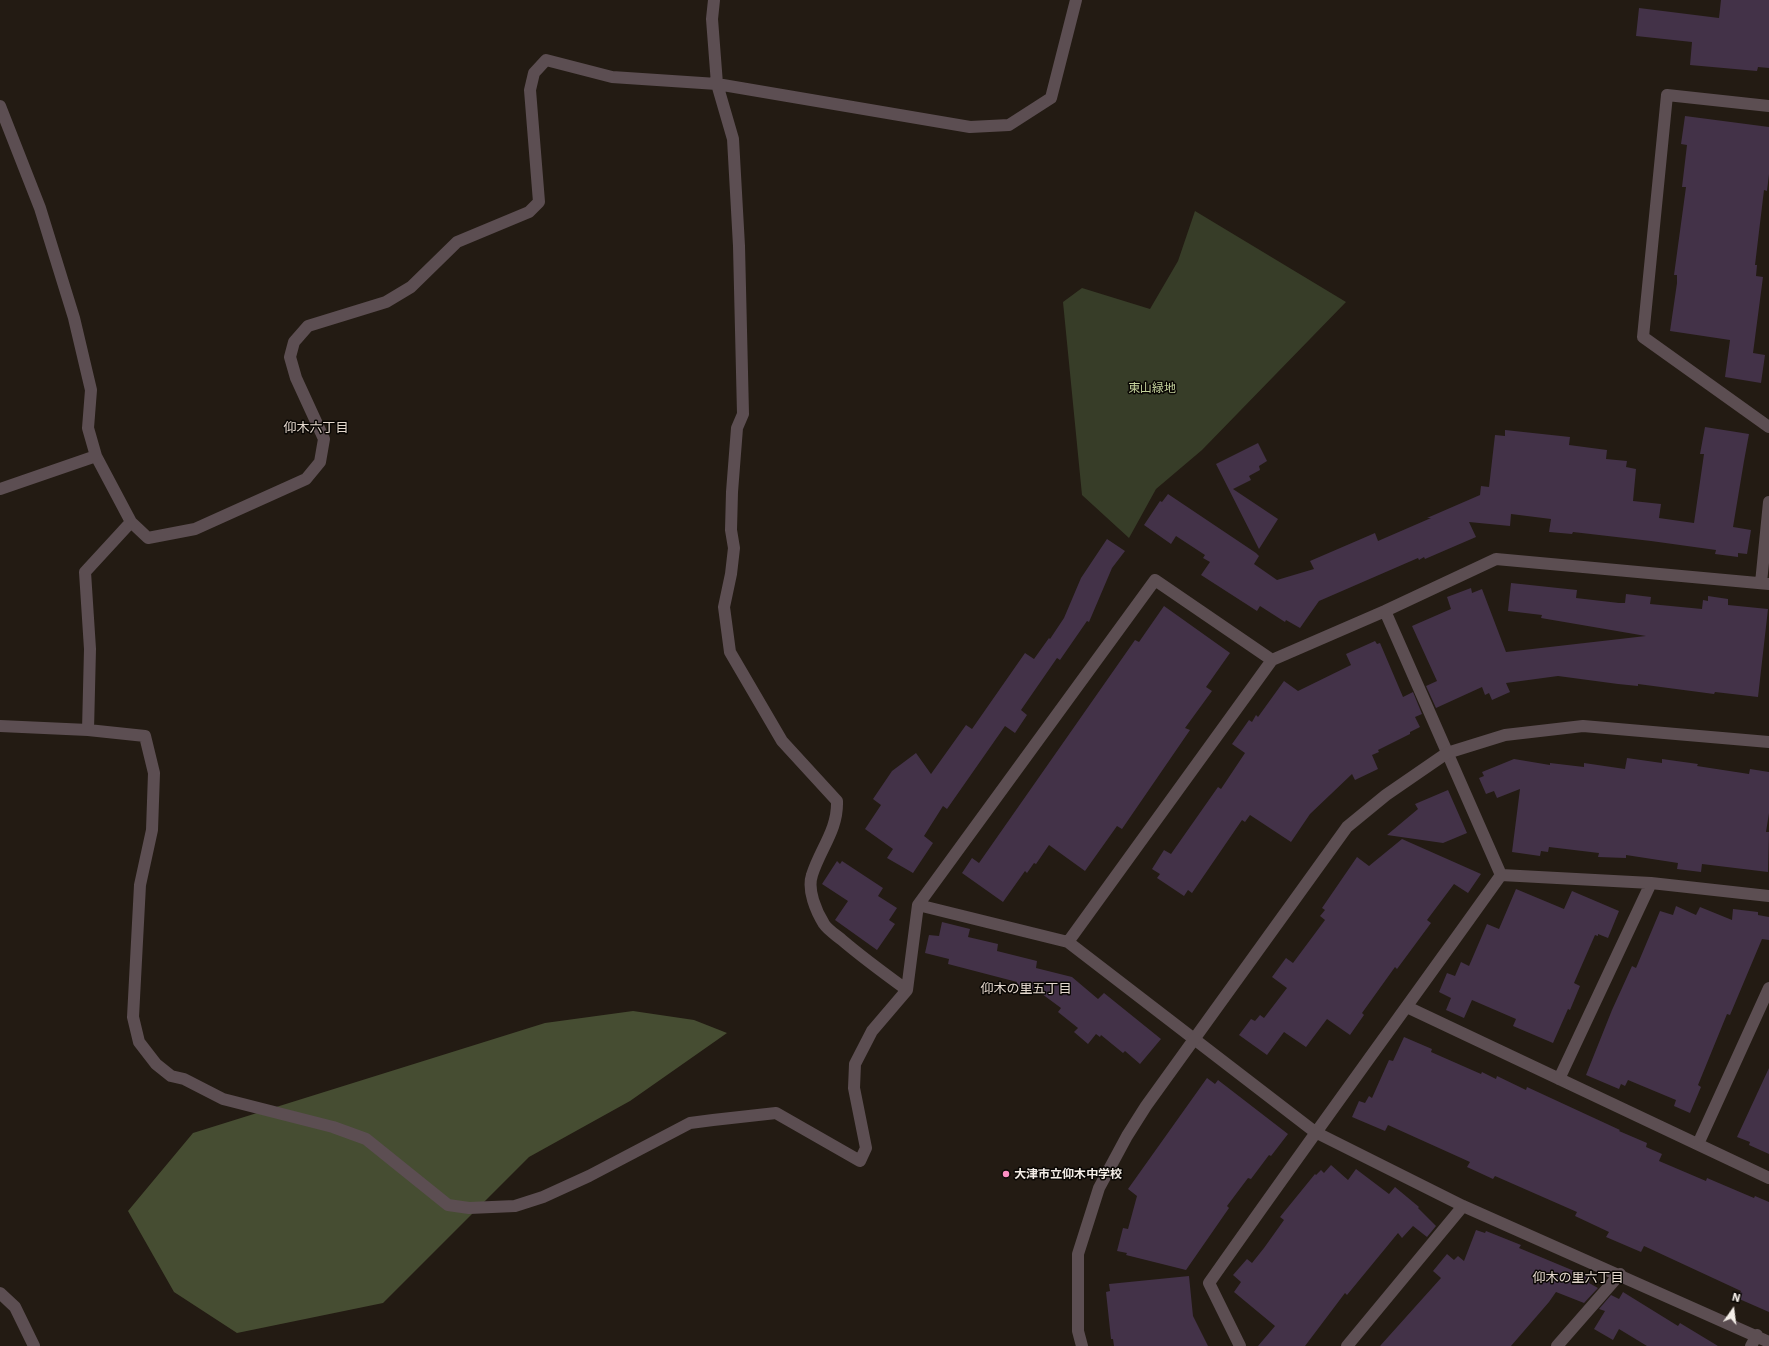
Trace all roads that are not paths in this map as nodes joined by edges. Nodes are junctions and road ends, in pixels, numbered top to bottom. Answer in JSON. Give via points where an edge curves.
{"nodes":[{"id":1,"x":714,"y":0,"type":"edge"},
{"id":2,"x":1076,"y":0,"type":"edge"},
{"id":3,"x":717,"y":84,"type":"junction"},
{"id":4,"x":0,"y":106,"type":"edge"},
{"id":5,"x":1769,"y":106,"type":"edge"},
{"id":6,"x":1769,"y":427,"type":"edge"},
{"id":7,"x":96,"y":456,"type":"junction"},
{"id":8,"x":0,"y":489,"type":"edge"},
{"id":9,"x":1769,"y":502,"type":"edge"},
{"id":10,"x":131,"y":522,"type":"junction"},
{"id":11,"x":1765,"y":584,"type":"edge"},
{"id":12,"x":1385,"y":611,"type":"junction"},
{"id":13,"x":1272,"y":660,"type":"junction"},
{"id":14,"x":0,"y":726,"type":"edge"},
{"id":15,"x":88,"y":730,"type":"junction"},
{"id":16,"x":1769,"y":742,"type":"edge"},
{"id":17,"x":1447,"y":753,"type":"junction"},
{"id":18,"x":1501,"y":875,"type":"junction"},
{"id":19,"x":1651,"y":883,"type":"junction"},
{"id":20,"x":1769,"y":896,"type":"edge"},
{"id":21,"x":918,"y":905,"type":"junction"},
{"id":22,"x":1068,"y":942,"type":"junction"},
{"id":23,"x":1769,"y":988,"type":"edge"},
{"id":24,"x":907,"y":990,"type":"junction"},
{"id":25,"x":1407,"y":1007,"type":"junction"},
{"id":26,"x":1194,"y":1039,"type":"junction"},
{"id":27,"x":1559,"y":1079,"type":"junction"},
{"id":28,"x":1315,"y":1132,"type":"junction"},
{"id":29,"x":1698,"y":1144,"type":"junction"},
{"id":30,"x":1769,"y":1178,"type":"edge"},
{"id":31,"x":1463,"y":1206,"type":"junction"},
{"id":32,"x":1620,"y":1274,"type":"junction"},
{"id":33,"x":0,"y":1293,"type":"edge"},
{"id":34,"x":1757,"y":1335,"type":"junction"},
{"id":35,"x":1769,"y":1342,"type":"edge"},
{"id":36,"x":34,"y":1346,"type":"edge"},
{"id":37,"x":1082,"y":1346,"type":"edge"},
{"id":38,"x":1240,"y":1346,"type":"edge"},
{"id":39,"x":1347,"y":1346,"type":"edge"},
{"id":40,"x":1557,"y":1346,"type":"edge"},
{"id":41,"x":1751,"y":1346,"type":"edge"}],
"edges":[{"from":1,"to":3,"type":"street","via":[[712,19]]},
{"from":2,"to":3,"type":"street","via":[[1052,98],[1009,125],[970,127]]},
{"from":3,"to":10,"type":"street","via":[[612,77],[546,60],[534,73],[530,90],[539,202],[529,212],[457,242],[411,287],[386,302],[308,326],[294,342],[290,357],[296,378],[324,439],[320,462],[306,479],[195,529],[148,538]]},
{"from":3,"to":24,"type":"street","via":[[733,139],[739,246],[743,414],[737,428],[731,530],[734,548],[724,607],[730,652],[782,741],[837,801],[836,821],[812,876],[810,888],[824,925]]},
{"from":4,"to":7,"type":"street","via":[[40,208],[74,318],[91,390],[88,428]]},
{"from":5,"to":6,"type":"street","via":[[1667,95],[1643,337]]},
{"from":7,"to":8,"type":"street"},
{"from":7,"to":10,"type":"street"},
{"from":9,"to":11,"type":"street"},
{"from":10,"to":15,"type":"street","via":[[85,572],[90,649]]},
{"from":11,"to":12,"type":"street","via":[[1496,559]]},
{"from":12,"to":13,"type":"street"},
{"from":12,"to":17,"type":"street"},
{"from":13,"to":21,"type":"street","via":[[1155,580]]},
{"from":13,"to":22,"type":"street"},
{"from":14,"to":15,"type":"street"},
{"from":15,"to":24,"type":"street","via":[[145,736],[154,773],[152,830],[140,885],[133,1017],[139,1042],[156,1064],[171,1076],[184,1079],[223,1099],[333,1127],[366,1139],[448,1205],[470,1208],[515,1206],[543,1197],[589,1176],[690,1123],[776,1113],[860,1161],[866,1148],[854,1088],[855,1064],[872,1031]]},
{"from":16,"to":17,"type":"street","via":[[1583,726],[1505,735]]},
{"from":17,"to":18,"type":"street"},
{"from":17,"to":26,"type":"street","via":[[1347,827]]},
{"from":18,"to":19,"type":"street"},
{"from":18,"to":25,"type":"street"},
{"from":19,"to":20,"type":"street"},
{"from":19,"to":27,"type":"street"},
{"from":21,"to":22,"type":"street"},
{"from":21,"to":24,"type":"street"},
{"from":22,"to":26,"type":"street"},
{"from":23,"to":29,"type":"street"},
{"from":25,"to":27,"type":"street"},
{"from":25,"to":28,"type":"street"},
{"from":26,"to":28,"type":"street"},
{"from":26,"to":37,"type":"street","via":[[1130,1130],[1099,1188],[1078,1254],[1078,1332]]},
{"from":27,"to":29,"type":"street"},
{"from":28,"to":31,"type":"street"},
{"from":28,"to":38,"type":"street","via":[[1209,1283]]},
{"from":29,"to":30,"type":"street"},
{"from":31,"to":32,"type":"street"},
{"from":31,"to":39,"type":"street"},
{"from":32,"to":34,"type":"street"},
{"from":32,"to":40,"type":"street"},
{"from":33,"to":36,"type":"street","via":[[16,1307]]},
{"from":34,"to":35,"type":"street"},
{"from":34,"to":41,"type":"street"}]}
